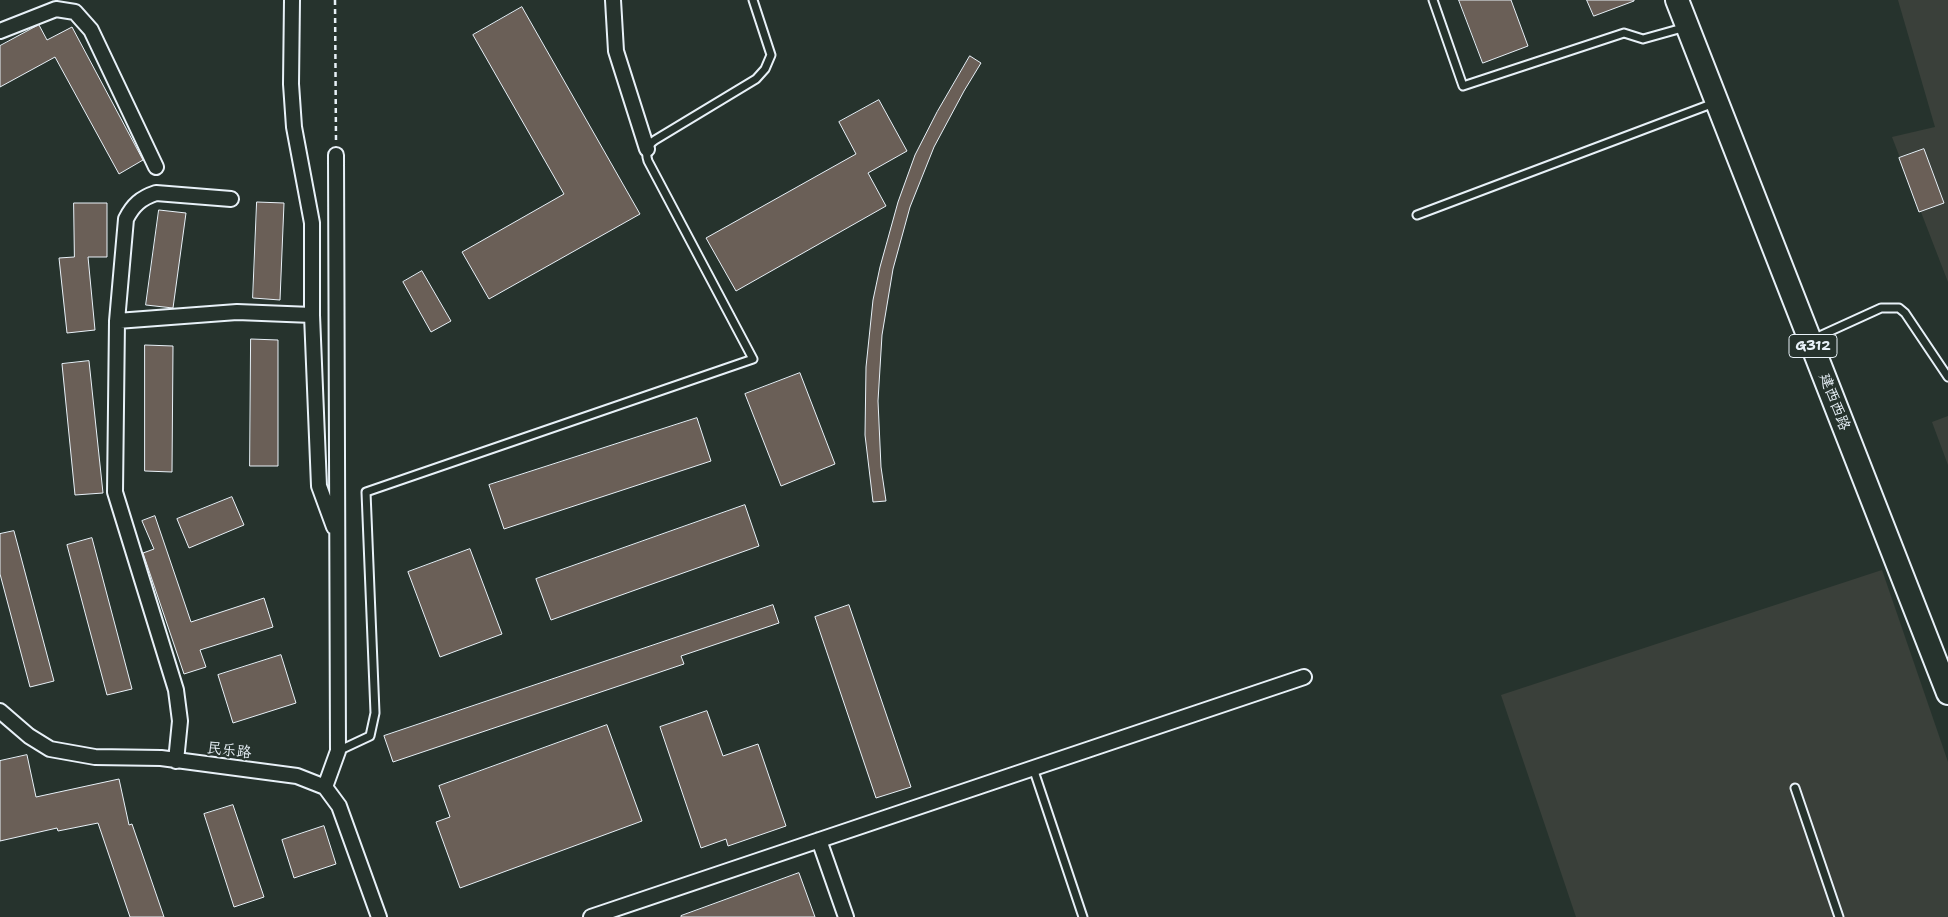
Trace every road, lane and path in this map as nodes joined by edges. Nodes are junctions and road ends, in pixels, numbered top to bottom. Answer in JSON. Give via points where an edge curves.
{"nodes":[{"id":1,"x":292,"y":0,"type":"edge"},
{"id":2,"x":335,"y":0,"type":"edge"},
{"id":3,"x":613,"y":0,"type":"edge"},
{"id":4,"x":753,"y":0,"type":"edge"},
{"id":5,"x":1433,"y":0,"type":"edge"},
{"id":6,"x":1677,"y":0,"type":"edge"},
{"id":7,"x":1688,"y":27,"type":"junction"},
{"id":8,"x":0,"y":31,"type":"edge"},
{"id":9,"x":1717,"y":102,"type":"junction"},
{"id":10,"x":647,"y":149,"type":"junction"},
{"id":11,"x":336,"y":155,"type":"joint"},
{"id":12,"x":156,"y":167,"type":"dead end"},
{"id":13,"x":231,"y":199,"type":"dead end"},
{"id":14,"x":1417,"y":215,"type":"dead end"},
{"id":15,"x":312,"y":315,"type":"junction"},
{"id":16,"x":117,"y":321,"type":"junction"},
{"id":17,"x":1810,"y":340,"type":"junction"},
{"id":18,"x":1948,"y":378,"type":"edge"},
{"id":19,"x":338,"y":537,"type":"junction"},
{"id":20,"x":1304,"y":677,"type":"dead end"},
{"id":21,"x":1948,"y":693,"type":"edge"},
{"id":22,"x":0,"y":711,"type":"edge"},
{"id":23,"x":338,"y":751,"type":"junction"},
{"id":24,"x":176,"y":761,"type":"junction"},
{"id":25,"x":1033,"y":768,"type":"junction"},
{"id":26,"x":325,"y":787,"type":"junction"},
{"id":27,"x":1795,"y":788,"type":"dead end"},
{"id":28,"x":819,"y":840,"type":"junction"},
{"id":29,"x":379,"y":917,"type":"edge"},
{"id":30,"x":591,"y":917,"type":"edge"},
{"id":31,"x":846,"y":917,"type":"edge"},
{"id":32,"x":1083,"y":917,"type":"edge"},
{"id":33,"x":1840,"y":917,"type":"edge"}],
"edges":[{"from":1,"to":15,"type":"street","via":[[291,84],[294,127],[312,223]]},
{"from":2,"to":11,"type":"path"},
{"from":3,"to":10,"type":"street","via":[[616,51]]},
{"from":4,"to":10,"type":"lane","via":[[771,55],[765,69],[756,79],[655,140]]},
{"from":5,"to":7,"type":"lane","via":[[1463,86],[1624,33],[1643,39]]},
{"from":6,"to":7,"type":"highway","name":"建西西路","number":"G312"},
{"from":7,"to":9,"type":"highway","name":"建西西路","number":"G312"},
{"from":8,"to":12,"type":"street","via":[[56,9],[76,12],[92,30]]},
{"from":9,"to":14,"type":"lane"},
{"from":9,"to":17,"type":"highway","name":"建西西路","number":"G312"},
{"from":10,"to":23,"type":"lane","via":[[648,161],[753,359],[366,492],[375,713],[370,736]]},
{"from":11,"to":19,"type":"street"},
{"from":13,"to":16,"type":"street","via":[[156,193],[137,202],[126,219]]},
{"from":15,"to":16,"type":"street","via":[[237,312]]},
{"from":15,"to":19,"type":"street","via":[[319,486]]},
{"from":16,"to":24,"type":"street","via":[[115,492],[176,690],[180,721]]},
{"from":17,"to":18,"type":"lane","via":[[1881,308],[1899,308]]},
{"from":17,"to":21,"type":"highway","name":"建西西路","number":"G312"},
{"from":19,"to":23,"type":"street"},
{"from":20,"to":25,"type":"street"},
{"from":22,"to":24,"type":"street","name":"民乐路","via":[[50,749],[96,757]]},
{"from":23,"to":26,"type":"street"},
{"from":24,"to":26,"type":"street","name":"民乐路","via":[[297,776]]},
{"from":25,"to":28,"type":"street"},
{"from":25,"to":32,"type":"lane"},
{"from":26,"to":29,"type":"street","via":[[339,806]]},
{"from":27,"to":33,"type":"lane"},
{"from":28,"to":30,"type":"street"},
{"from":28,"to":31,"type":"street"}]}
